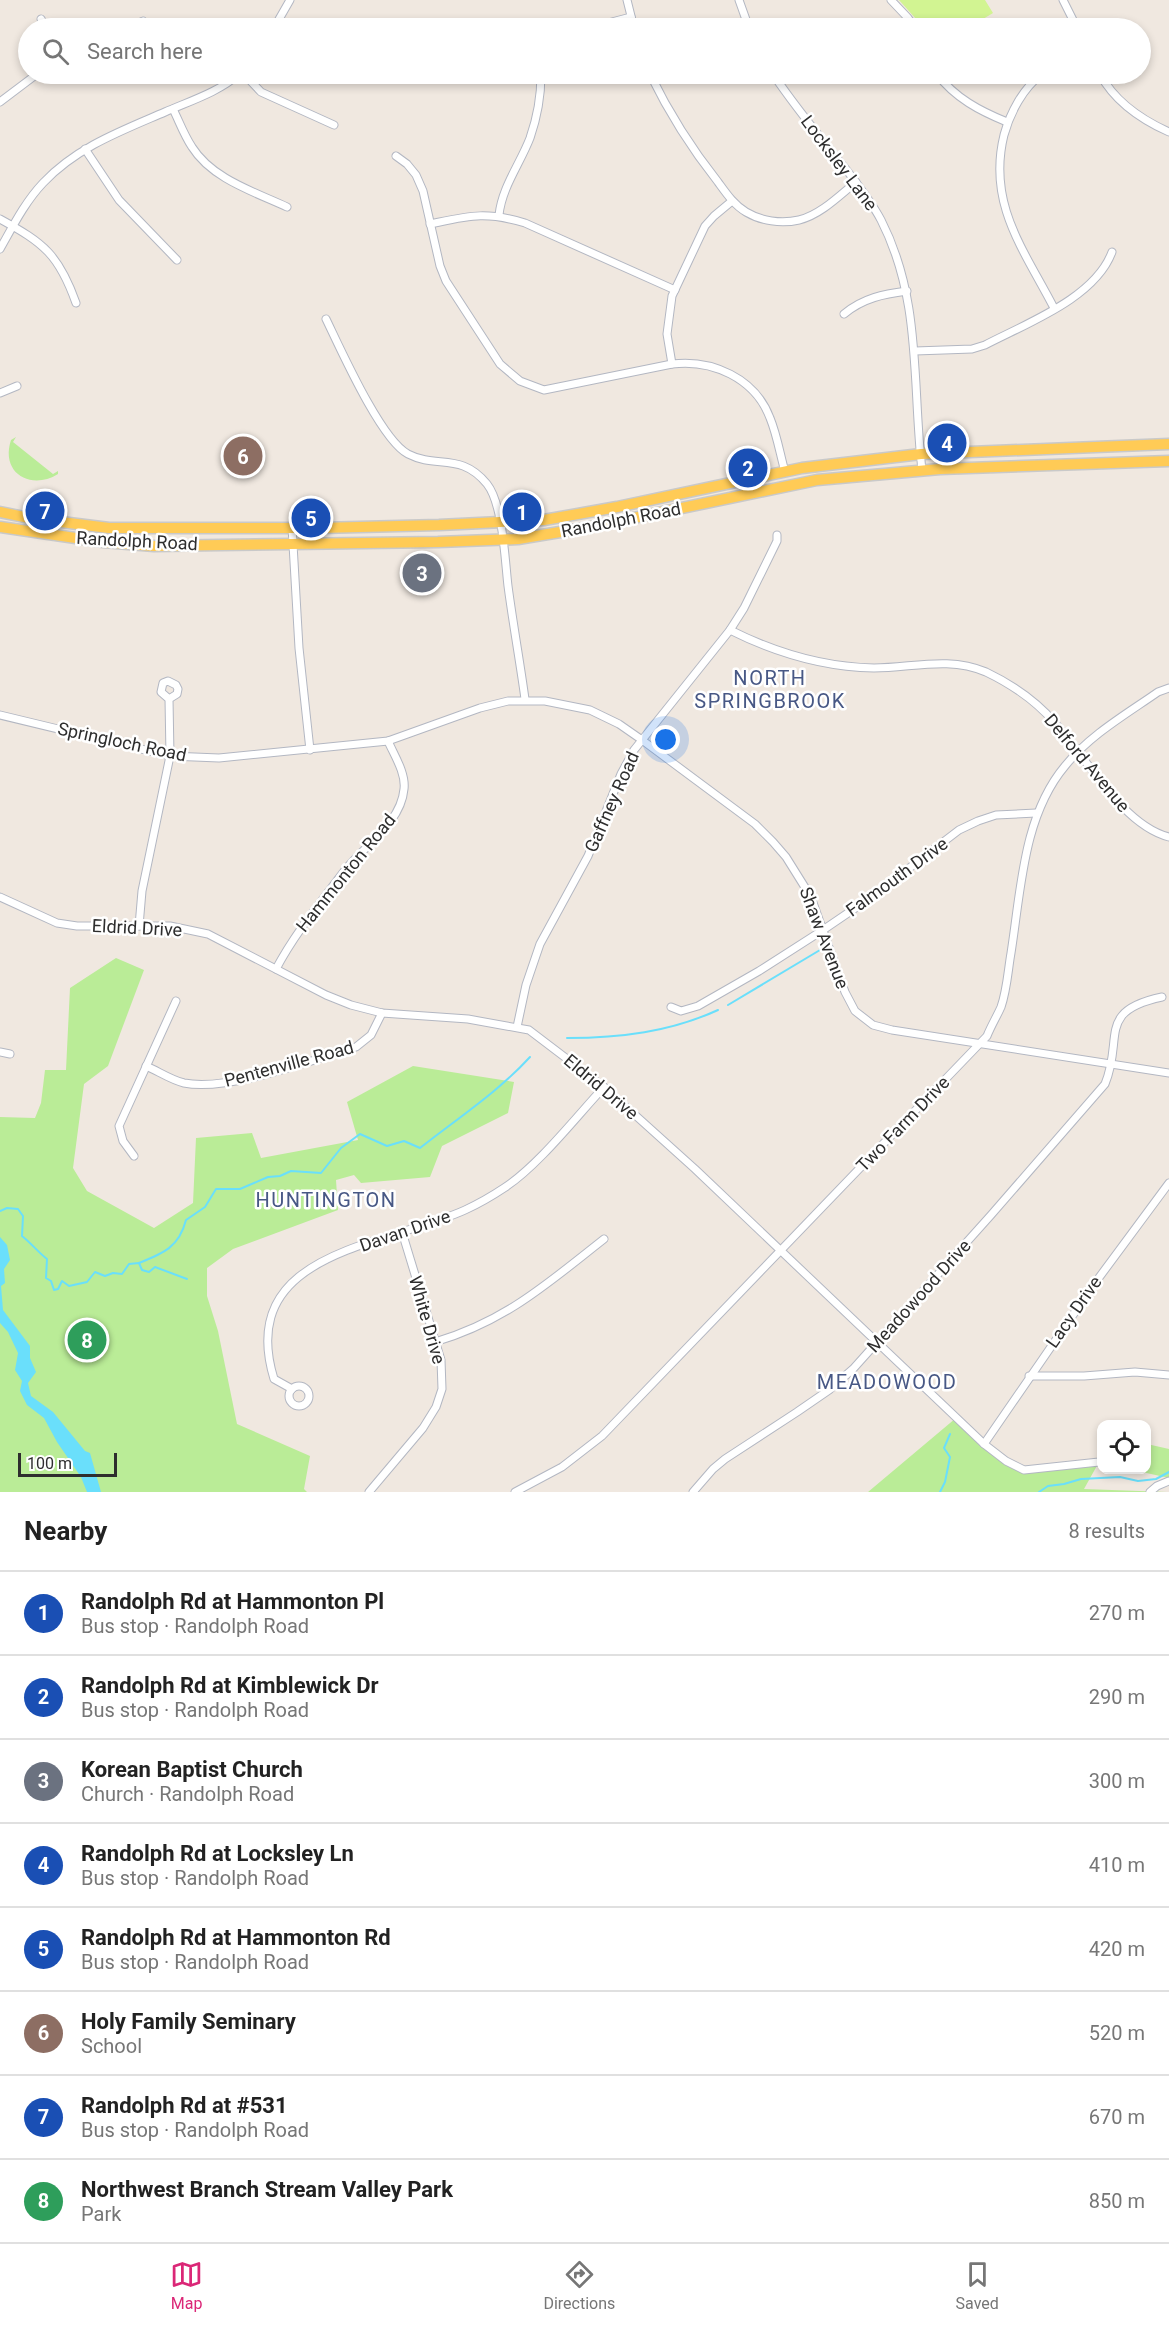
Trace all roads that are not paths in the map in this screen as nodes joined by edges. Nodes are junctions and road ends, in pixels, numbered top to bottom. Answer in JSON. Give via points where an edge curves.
{"nodes":[{"id":1,"x":290,"y":0,"type":"edge"},
{"id":2,"x":627,"y":0,"type":"edge"},
{"id":3,"x":739,"y":0,"type":"edge"},
{"id":4,"x":891,"y":0,"type":"edge"},
{"id":5,"x":1063,"y":0,"type":"edge"},
{"id":6,"x":631,"y":17,"type":"joint"},
{"id":7,"x":280,"y":18,"type":"edge"},
{"id":8,"x":627,"y":18,"type":"edge"},
{"id":9,"x":745,"y":18,"type":"edge"},
{"id":10,"x":908,"y":18,"type":"edge"},
{"id":11,"x":1072,"y":18,"type":"edge"},
{"id":12,"x":24,"y":84,"type":"edge"},
{"id":13,"x":224,"y":84,"type":"edge"},
{"id":14,"x":253,"y":84,"type":"edge"},
{"id":15,"x":540,"y":84,"type":"edge"},
{"id":16,"x":655,"y":84,"type":"edge"},
{"id":17,"x":781,"y":84,"type":"edge"},
{"id":18,"x":947,"y":84,"type":"edge"},
{"id":19,"x":1032,"y":84,"type":"edge"},
{"id":20,"x":1108,"y":84,"type":"edge"},
{"id":21,"x":0,"y":102,"type":"edge"},
{"id":22,"x":173,"y":109,"type":"junction"},
{"id":23,"x":1007,"y":122,"type":"junction"},
{"id":24,"x":334,"y":125,"type":"dead end"},
{"id":25,"x":1169,"y":132,"type":"edge"},
{"id":26,"x":85,"y":149,"type":"junction"},
{"id":27,"x":396,"y":156,"type":"dead end"},
{"id":28,"x":856,"y":182,"type":"junction"},
{"id":29,"x":732,"y":201,"type":"junction"},
{"id":30,"x":287,"y":207,"type":"dead end"},
{"id":31,"x":499,"y":215,"type":"junction"},
{"id":32,"x":0,"y":219,"type":"edge"},
{"id":33,"x":430,"y":224,"type":"junction"},
{"id":34,"x":13,"y":226,"type":"junction"},
{"id":35,"x":0,"y":249,"type":"edge"},
{"id":36,"x":1112,"y":252,"type":"dead end"},
{"id":37,"x":177,"y":260,"type":"dead end"},
{"id":38,"x":675,"y":290,"type":"junction"},
{"id":39,"x":907,"y":291,"type":"junction"},
{"id":40,"x":76,"y":303,"type":"dead end"},
{"id":41,"x":1054,"y":308,"type":"junction"},
{"id":42,"x":844,"y":314,"type":"dead end"},
{"id":43,"x":326,"y":319,"type":"dead end"},
{"id":44,"x":915,"y":351,"type":"junction"},
{"id":45,"x":672,"y":364,"type":"junction"},
{"id":46,"x":16,"y":386,"type":"dead end"},
{"id":47,"x":0,"y":393,"type":"edge"},
{"id":48,"x":1169,"y":444,"type":"edge"},
{"id":49,"x":921,"y":454,"type":"junction"},
{"id":50,"x":1169,"y":460,"type":"edge"},
{"id":51,"x":922,"y":470,"type":"junction"},
{"id":52,"x":785,"y":472,"type":"junction"},
{"id":53,"x":0,"y":512,"type":"edge"},
{"id":54,"x":500,"y":522,"type":"junction"},
{"id":55,"x":0,"y":527,"type":"edge"},
{"id":56,"x":292,"y":527,"type":"junction"},
{"id":57,"x":777,"y":535,"type":"dead end"},
{"id":58,"x":503,"y":539,"type":"junction"},
{"id":59,"x":292,"y":542,"type":"junction"},
{"id":60,"x":730,"y":630,"type":"junction"},
{"id":61,"x":1169,"y":688,"type":"edge"},
{"id":62,"x":168,"y":699,"type":"dead end"},
{"id":63,"x":525,"y":699,"type":"junction"},
{"id":64,"x":0,"y":715,"type":"edge"},
{"id":65,"x":642,"y":740,"type":"junction"},
{"id":66,"x":388,"y":741,"type":"junction"},
{"id":67,"x":310,"y":750,"type":"junction"},
{"id":68,"x":1078,"y":750,"type":"junction"},
{"id":69,"x":170,"y":756,"type":"junction"},
{"id":70,"x":1036,"y":813,"type":"junction"},
{"id":71,"x":1169,"y":837,"type":"edge"},
{"id":72,"x":0,"y":897,"type":"edge"},
{"id":73,"x":139,"y":926,"type":"junction"},
{"id":74,"x":823,"y":930,"type":"junction"},
{"id":75,"x":276,"y":969,"type":"junction"},
{"id":76,"x":1162,"y":997,"type":"dead end"},
{"id":77,"x":176,"y":1001,"type":"dead end"},
{"id":78,"x":671,"y":1007,"type":"dead end"},
{"id":79,"x":382,"y":1013,"type":"junction"},
{"id":80,"x":517,"y":1027,"type":"junction"},
{"id":81,"x":979,"y":1044,"type":"junction"},
{"id":82,"x":0,"y":1052,"type":"edge"},
{"id":83,"x":10,"y":1054,"type":"dead end"},
{"id":84,"x":1110,"y":1064,"type":"junction"},
{"id":85,"x":146,"y":1066,"type":"junction"},
{"id":86,"x":1169,"y":1072,"type":"edge"},
{"id":87,"x":604,"y":1087,"type":"junction"},
{"id":88,"x":134,"y":1156,"type":"dead end"},
{"id":89,"x":1169,"y":1183,"type":"edge"},
{"id":90,"x":402,"y":1232,"type":"junction"},
{"id":91,"x":604,"y":1239,"type":"dead end"},
{"id":92,"x":781,"y":1250,"type":"junction"},
{"id":93,"x":435,"y":1342,"type":"junction"},
{"id":94,"x":878,"y":1344,"type":"junction"},
{"id":95,"x":1169,"y":1375,"type":"edge"},
{"id":96,"x":1029,"y":1376,"type":"junction"},
{"id":97,"x":292,"y":1389,"type":"dead end"},
{"id":98,"x":984,"y":1444,"type":"junction"},
{"id":99,"x":1097,"y":1462,"type":"edge"},
{"id":100,"x":1169,"y":1481,"type":"edge"},
{"id":101,"x":369,"y":1492,"type":"edge"},
{"id":102,"x":515,"y":1492,"type":"edge"},
{"id":103,"x":693,"y":1492,"type":"edge"},
{"id":104,"x":1150,"y":1492,"type":"edge"}],
"edges":[{"from":1,"to":7,"type":"street"},
{"from":2,"to":6,"type":"street"},
{"from":3,"to":9,"type":"street"},
{"from":4,"to":10,"type":"street"},
{"from":5,"to":11,"type":"street"},
{"from":6,"to":8,"type":"street"},
{"from":12,"to":21,"type":"street"},
{"from":13,"to":22,"type":"street"},
{"from":14,"to":24,"type":"street","via":[[261,92]]},
{"from":15,"to":31,"type":"street","via":[[530,137],[501,201]]},
{"from":16,"to":29,"type":"street","via":[[696,155]]},
{"from":17,"to":28,"type":"street","name":"Locksley Lane"},
{"from":18,"to":23,"type":"street","via":[[973,106]]},
{"from":19,"to":23,"type":"street"},
{"from":20,"to":25,"type":"street","via":[[1132,111]]},
{"from":22,"to":26,"type":"street"},
{"from":22,"to":30,"type":"street","via":[[192,148],[209,167]]},
{"from":23,"to":41,"type":"street","via":[[1000,157],[1000,193],[1015,235]]},
{"from":26,"to":34,"type":"street","via":[[42,184]]},
{"from":26,"to":37,"type":"street","via":[[119,200]]},
{"from":27,"to":33,"type":"street","via":[[416,175]]},
{"from":28,"to":29,"type":"street","via":[[820,210],[797,220],[759,219]]},
{"from":28,"to":39,"type":"street","name":"Locksley Lane","via":[[888,235]]},
{"from":29,"to":38,"type":"street","via":[[705,226]]},
{"from":31,"to":33,"type":"street"},
{"from":31,"to":38,"type":"street"},
{"from":32,"to":34,"type":"street"},
{"from":33,"to":45,"type":"street","via":[[440,266],[454,295],[500,364],[520,381],[544,390]]},
{"from":34,"to":35,"type":"street"},
{"from":34,"to":40,"type":"street","via":[[56,259]]},
{"from":36,"to":41,"type":"street","via":[[1084,291]]},
{"from":38,"to":45,"type":"street","via":[[667,326]]},
{"from":39,"to":42,"type":"street","via":[[866,299]]},
{"from":39,"to":44,"type":"street","name":"Locksley Lane"},
{"from":41,"to":44,"type":"street","via":[[985,345]]},
{"from":43,"to":54,"type":"street","via":[[376,416],[396,446],[419,459],[454,462],[469,469],[488,485]]},
{"from":44,"to":49,"type":"street","name":"Locksley Lane"},
{"from":45,"to":52,"type":"street","via":[[686,362],[719,368],[750,387],[770,417]]},
{"from":46,"to":47,"type":"street"},
{"from":48,"to":49,"type":"main road","name":"Randolph Road"},
{"from":49,"to":51,"type":"street","name":"Locksley Lane"},
{"from":49,"to":52,"type":"main road","name":"Randolph Road"},
{"from":50,"to":51,"type":"main road","name":"Randolph Road"},
{"from":51,"to":58,"type":"main road","name":"Randolph Road","via":[[817,480],[590,527]]},
{"from":52,"to":54,"type":"main road","name":"Randolph Road","via":[[585,513]]},
{"from":53,"to":56,"type":"main road","name":"Randolph Road","via":[[109,528]]},
{"from":54,"to":56,"type":"main road","name":"Randolph Road"},
{"from":54,"to":58,"type":"street"},
{"from":55,"to":59,"type":"main road","name":"Randolph Road","via":[[154,546]]},
{"from":56,"to":59,"type":"street"},
{"from":57,"to":60,"type":"street","name":"Gaffney Road"},
{"from":58,"to":59,"type":"main road","name":"Randolph Road"},
{"from":58,"to":63,"type":"street"},
{"from":59,"to":67,"type":"street"},
{"from":60,"to":65,"type":"street","name":"Gaffney Road"},
{"from":60,"to":68,"type":"street","name":"Delford Avenue","via":[[764,647],[818,663],[877,668],[944,662],[986,672],[1038,705]]},
{"from":61,"to":68,"type":"street","name":"Two Farm Drive"},
{"from":62,"to":69,"type":"street"},
{"from":63,"to":65,"type":"street","name":"Shaw Avenue","via":[[590,710]]},
{"from":63,"to":66,"type":"street","name":"Shaw Avenue","via":[[480,708]]},
{"from":64,"to":69,"type":"street","name":"Springloch Road"},
{"from":65,"to":74,"type":"street","name":"Shaw Avenue","via":[[755,824],[773,842],[805,885]]},
{"from":65,"to":80,"type":"street","name":"Gaffney Road","via":[[621,774],[588,856],[540,944]]},
{"from":66,"to":67,"type":"street","name":"Springloch Road"},
{"from":66,"to":75,"type":"street","name":"Hammonton Road","via":[[404,782],[400,804],[306,921]]},
{"from":67,"to":69,"type":"street","name":"Springloch Road","via":[[219,758]]},
{"from":68,"to":70,"type":"street","name":"Two Farm Drive","via":[[1053,782]]},
{"from":68,"to":71,"type":"street","name":"Delford Avenue","via":[[1136,820]]},
{"from":69,"to":73,"type":"street","via":[[142,891]]},
{"from":70,"to":74,"type":"street","name":"Falmouth Drive","via":[[996,815],[959,830]]},
{"from":70,"to":81,"type":"street","name":"Two Farm Drive","via":[[1001,1006]]},
{"from":72,"to":73,"type":"street","name":"Eldrid Drive","via":[[57,923]]},
{"from":73,"to":75,"type":"street","name":"Eldrid Drive","via":[[171,926],[208,934]]},
{"from":74,"to":78,"type":"street","name":"Falmouth Drive","via":[[698,1006],[681,1011]]},
{"from":74,"to":81,"type":"street","name":"Shaw Avenue","via":[[845,992],[863,1019],[873,1026]]},
{"from":75,"to":79,"type":"street","name":"Eldrid Drive","via":[[326,995]]},
{"from":76,"to":84,"type":"street","name":"Meadowood Drive","via":[[1141,1001],[1122,1014],[1115,1030]]},
{"from":77,"to":85,"type":"street"},
{"from":79,"to":80,"type":"street","name":"Eldrid Drive"},
{"from":79,"to":85,"type":"street","name":"Pentenville Road","via":[[371,1035],[356,1047],[233,1081],[205,1085],[183,1082]]},
{"from":80,"to":87,"type":"street","name":"Eldrid Drive","via":[[535,1034]]},
{"from":81,"to":84,"type":"street","name":"Shaw Avenue"},
{"from":81,"to":92,"type":"street","name":"Two Farm Drive"},
{"from":82,"to":83,"type":"street"},
{"from":84,"to":86,"type":"street","name":"Shaw Avenue"},
{"from":84,"to":94,"type":"street","name":"Meadowood Drive","via":[[1105,1084]]},
{"from":85,"to":88,"type":"street","via":[[119,1126],[123,1141]]},
{"from":87,"to":90,"type":"street","name":"Davan Drive","via":[[506,1187],[465,1210]]},
{"from":87,"to":92,"type":"street","name":"Eldrid Drive"},
{"from":89,"to":96,"type":"street","name":"Lacy Drive"},
{"from":90,"to":93,"type":"street","name":"White Drive"},
{"from":90,"to":97,"type":"street","name":"Davan Drive","via":[[327,1257],[283,1293],[270,1320],[267,1348],[274,1378]]},
{"from":91,"to":93,"type":"street","via":[[509,1311],[465,1333]]},
{"from":92,"to":94,"type":"street","name":"Eldrid Drive"},
{"from":92,"to":102,"type":"street","name":"Two Farm Drive","via":[[602,1436],[562,1467]]},
{"from":93,"to":101,"type":"street","name":"White Drive","via":[[443,1376],[436,1407]]},
{"from":94,"to":98,"type":"street","name":"Eldrid Drive"},
{"from":94,"to":103,"type":"street","name":"Meadowood Drive","via":[[829,1390],[713,1469]]},
{"from":95,"to":96,"type":"street","via":[[1135,1372]]},
{"from":96,"to":98,"type":"street","name":"Lacy Drive"},
{"from":98,"to":99,"type":"street","name":"Eldrid Drive","via":[[1024,1470]]},
{"from":100,"to":104,"type":"street"}]}
